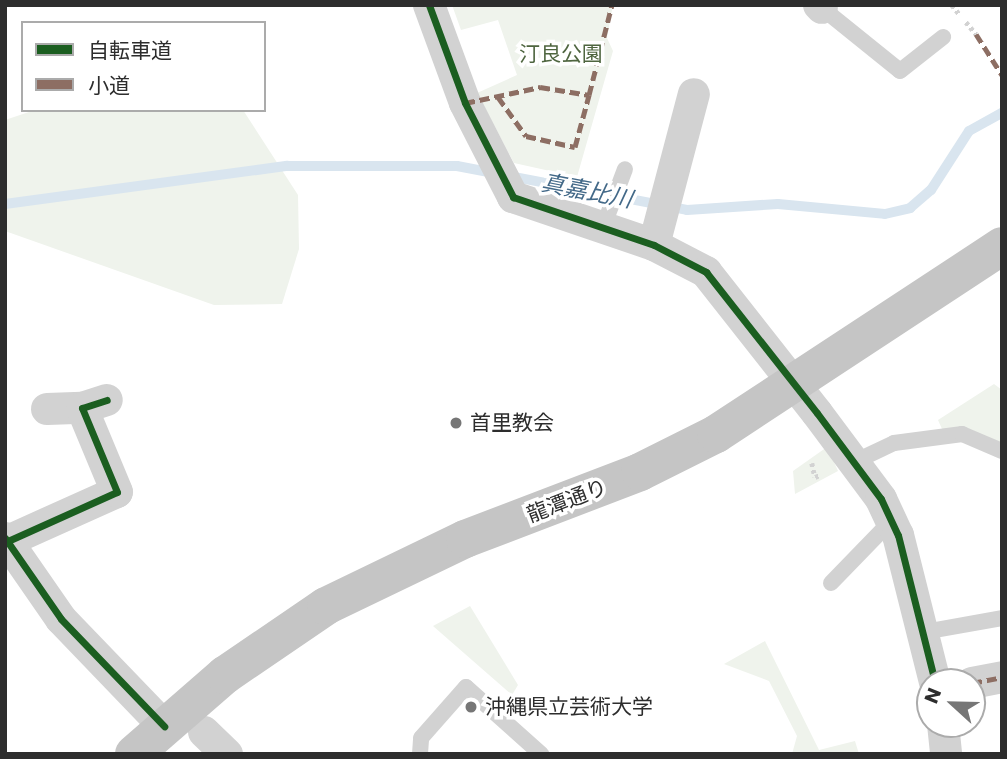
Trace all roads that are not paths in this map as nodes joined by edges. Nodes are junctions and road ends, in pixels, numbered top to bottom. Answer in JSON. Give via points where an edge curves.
{"nodes":[{"id":1,"x":429,"y":5,"type":"edge"},
{"id":2,"x":821,"y":7,"type":"edge"},
{"id":3,"x":943,"y":37,"type":"dead end"},
{"id":4,"x":694,"y":94,"type":"dead end"},
{"id":5,"x":625,"y":169,"type":"dead end"},
{"id":6,"x":602,"y":230,"type":"junction"},
{"id":7,"x":654,"y":245,"type":"junction"},
{"id":8,"x":1002,"y":246,"type":"edge"},
{"id":9,"x":796,"y":385,"type":"junction"},
{"id":10,"x":47,"y":409,"type":"dead end"},
{"id":11,"x":1002,"y":451,"type":"edge"},
{"id":12,"x":853,"y":462,"type":"junction"},
{"id":13,"x":891,"y":522,"type":"junction"},
{"id":14,"x":8,"y":539,"type":"edge"},
{"id":15,"x":831,"y":583,"type":"dead end"},
{"id":16,"x":1002,"y":618,"type":"edge"},
{"id":17,"x":924,"y":632,"type":"junction"},
{"id":18,"x":932,"y":668,"type":"edge"},
{"id":19,"x":164,"y":726,"type":"junction"},
{"id":20,"x":204,"y":732,"type":"dead end"},
{"id":21,"x":134,"y":754,"type":"edge"},
{"id":22,"x":227,"y":754,"type":"edge"},
{"id":23,"x":420,"y":754,"type":"edge"},
{"id":24,"x":541,"y":754,"type":"edge"}],
"edges":[{"from":1,"to":6,"type":"street","via":[[507,190],[532,208]]},
{"from":2,"to":3,"type":"lane","via":[[900,71]]},
{"from":4,"to":7,"type":"street"},
{"from":5,"to":6,"type":"lane"},
{"from":6,"to":7,"type":"street"},
{"from":7,"to":9,"type":"street","via":[[713,279]]},
{"from":8,"to":9,"type":"main road","name":"龍潭通り"},
{"from":9,"to":12,"type":"street"},
{"from":9,"to":19,"type":"main road","name":"龍潭通り","via":[[640,472],[465,539],[326,607]]},
{"from":10,"to":14,"type":"street","via":[[94,404],[117,492]]},
{"from":11,"to":12,"type":"lane","via":[[962,434],[894,443]]},
{"from":12,"to":13,"type":"street"},
{"from":13,"to":15,"type":"lane"},
{"from":13,"to":17,"type":"street"},
{"from":14,"to":19,"type":"street","via":[[61,619]]},
{"from":16,"to":17,"type":"lane"},
{"from":17,"to":18,"type":"street"},
{"from":19,"to":21,"type":"main road","name":"龍潭通り"},
{"from":20,"to":22,"type":"street"},
{"from":23,"to":24,"type":"lane","via":[[421,738],[466,687]]}]}
